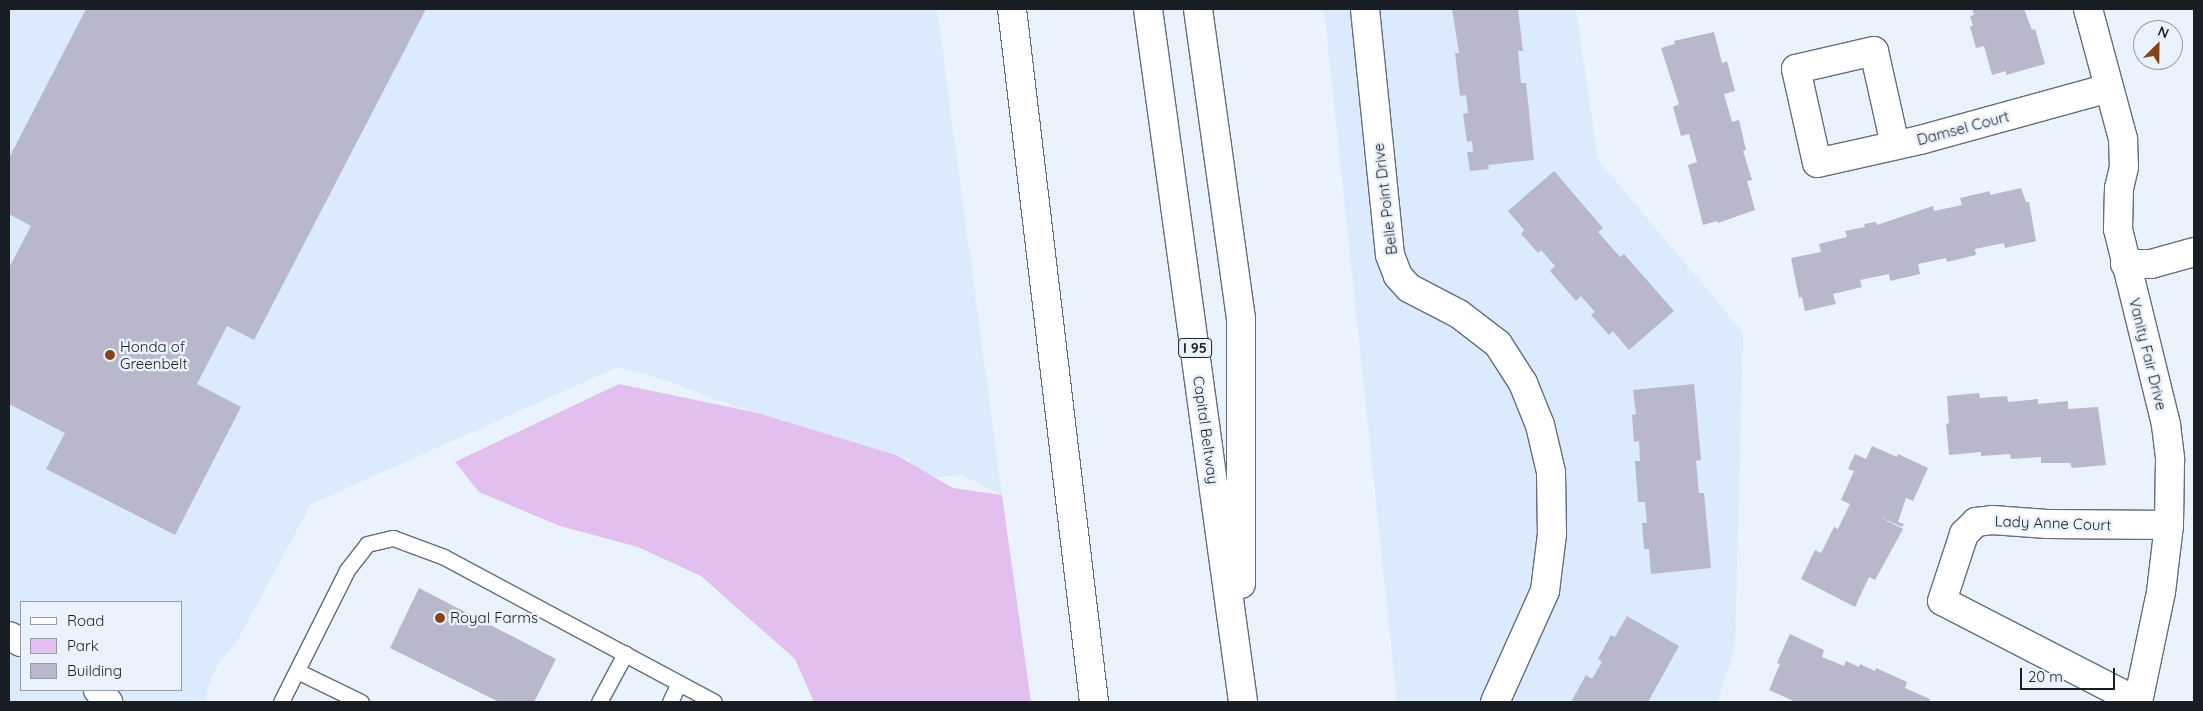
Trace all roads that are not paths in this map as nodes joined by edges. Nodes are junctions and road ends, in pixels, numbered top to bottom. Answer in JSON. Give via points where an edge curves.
{"nodes":[{"id":1,"x":1005,"y":9,"type":"edge"},
{"id":2,"x":1012,"y":9,"type":"edge"},
{"id":3,"x":1148,"y":9,"type":"edge"},
{"id":4,"x":1198,"y":9,"type":"edge"},
{"id":5,"x":1365,"y":9,"type":"edge"},
{"id":6,"x":2088,"y":9,"type":"edge"},
{"id":7,"x":2109,"y":88,"type":"junction"},
{"id":8,"x":1029,"y":143,"type":"junction"},
{"id":9,"x":1895,"y":145,"type":"junction"},
{"id":10,"x":2194,"y":252,"type":"edge"},
{"id":11,"x":2125,"y":264,"type":"junction"},
{"id":12,"x":2169,"y":525,"type":"junction"},
{"id":13,"x":625,"y":654,"type":"junction"},
{"id":14,"x":297,"y":672,"type":"junction"},
{"id":15,"x":679,"y":683,"type":"junction"},
{"id":16,"x":99,"y":691,"type":"edge"},
{"id":17,"x":1242,"y":695,"type":"edge"},
{"id":18,"x":108,"y":702,"type":"edge"},
{"id":19,"x":281,"y":702,"type":"edge"},
{"id":20,"x":361,"y":702,"type":"edge"},
{"id":21,"x":599,"y":702,"type":"edge"},
{"id":22,"x":670,"y":702,"type":"edge"},
{"id":23,"x":714,"y":702,"type":"edge"},
{"id":24,"x":1094,"y":702,"type":"edge"},
{"id":25,"x":1495,"y":702,"type":"edge"},
{"id":26,"x":2138,"y":702,"type":"edge"}],
"edges":[{"from":1,"to":8,"type":"main road"},
{"from":2,"to":8,"type":"main road"},
{"from":3,"to":17,"type":"main road","name":"Capital Beltway","number":"I 95"},
{"from":4,"to":17,"type":"main road","via":[[1241,318]]},
{"from":5,"to":25,"type":"main road","name":"Belle Point Drive","via":[[1390,255],[1398,276],[1409,288],[1459,314],[1498,344],[1526,391],[1540,425],[1550,472],[1552,534],[1544,591]]},
{"from":6,"to":7,"type":"main road","name":"Vanity Fair Drive"},
{"from":7,"to":9,"type":"main road","name":"Damsel Court"},
{"from":7,"to":11,"type":"main road","name":"Vanity Fair Drive","via":[[2122,139],[2124,167],[2117,210]]},
{"from":8,"to":24,"type":"main road"},
{"from":9,"to":9,"type":"main road","name":"Damsel Court","via":[[1817,164],[1796,68],[1874,52]]},
{"from":10,"to":11,"type":"main road","via":[[2152,264]]},
{"from":11,"to":12,"type":"main road","name":"Vanity Fair Drive","via":[[2166,425],[2171,489]]},
{"from":12,"to":26,"type":"main road","name":"Vanity Fair Drive","via":[[2161,592]]},
{"from":12,"to":26,"type":"main road","name":"Lady Anne Court","via":[[1976,522],[1964,534],[1942,601]]},
{"from":13,"to":14,"type":"lane","via":[[444,557],[393,538],[367,544],[347,570]]},
{"from":13,"to":15,"type":"lane"},
{"from":13,"to":21,"type":"lane"},
{"from":14,"to":19,"type":"lane"},
{"from":14,"to":20,"type":"lane"},
{"from":15,"to":22,"type":"lane"},
{"from":15,"to":23,"type":"lane"},
{"from":16,"to":18,"type":"main road"}]}
